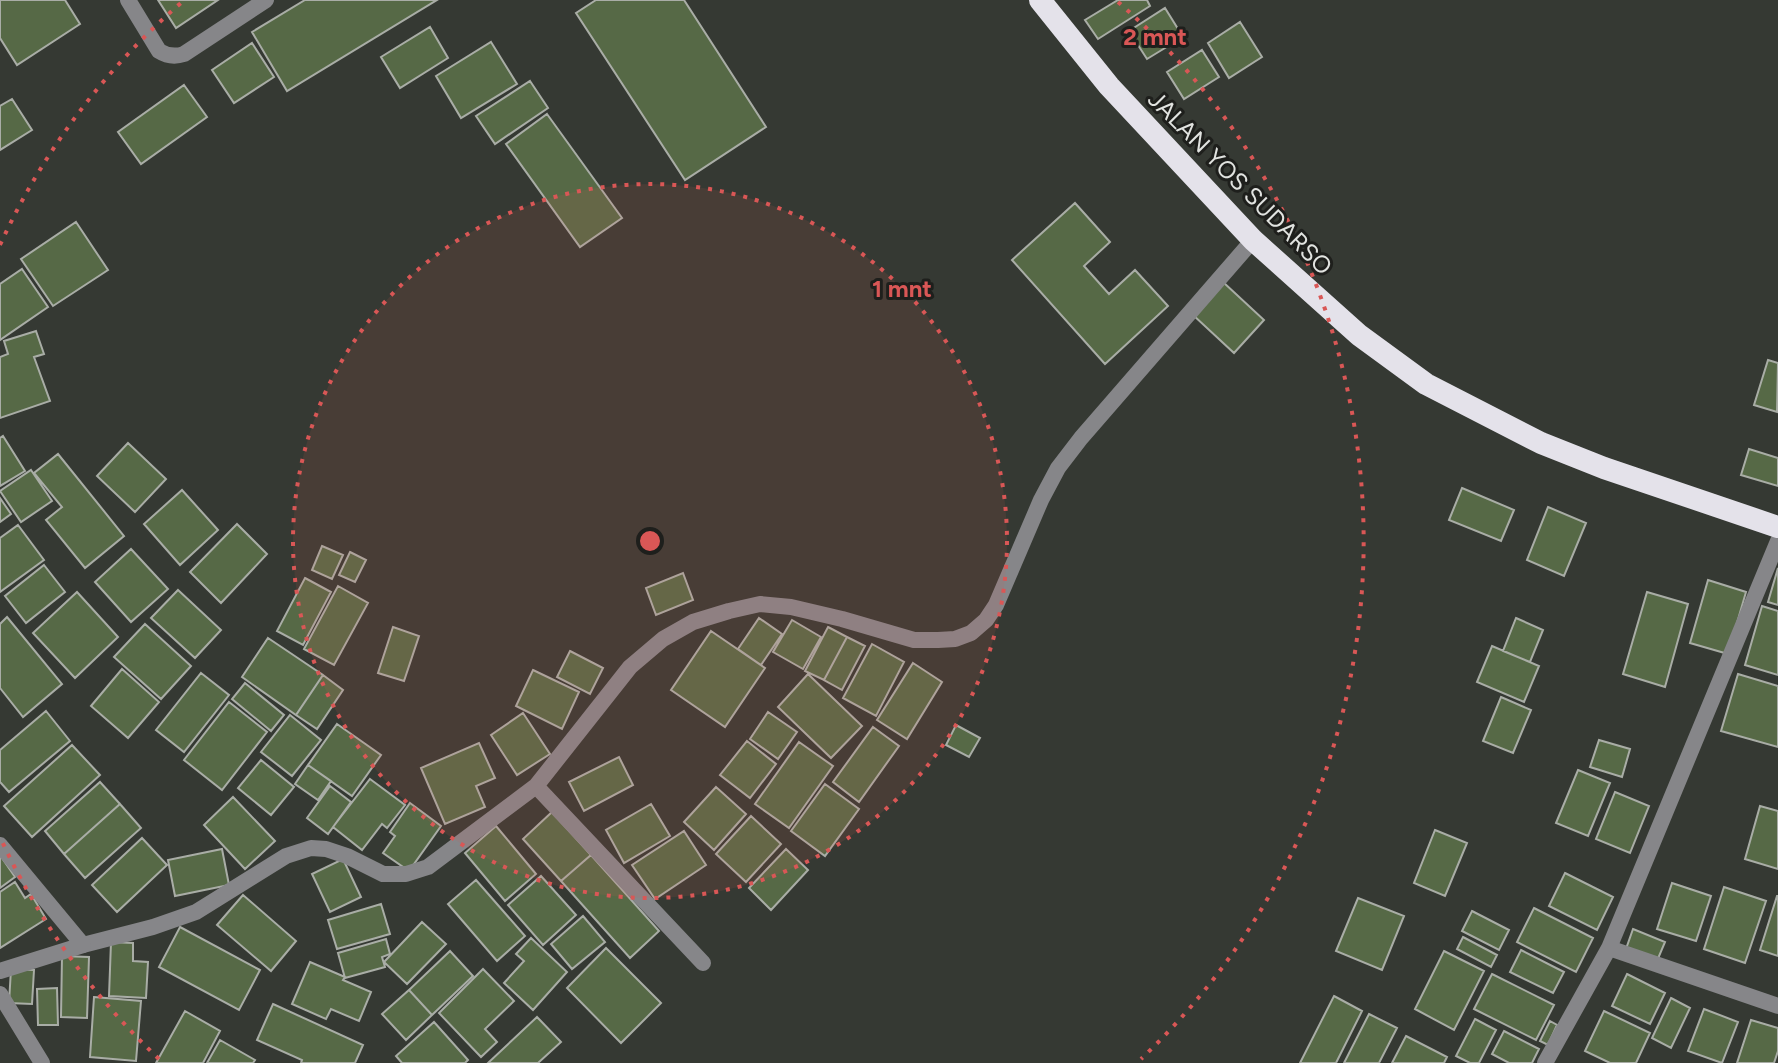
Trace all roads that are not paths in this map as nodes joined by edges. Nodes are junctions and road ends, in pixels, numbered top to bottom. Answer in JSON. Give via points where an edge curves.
{"nodes":[{"id":1,"x":128,"y":0,"type":"edge"},
{"id":2,"x":266,"y":0,"type":"edge"},
{"id":3,"x":1040,"y":0,"type":"edge"},
{"id":4,"x":1253,"y":240,"type":"junction"},
{"id":5,"x":1778,"y":527,"type":"edge"},
{"id":6,"x":1778,"y":541,"type":"edge"},
{"id":7,"x":536,"y":786,"type":"junction"},
{"id":8,"x":0,"y":845,"type":"edge"},
{"id":9,"x":83,"y":945,"type":"junction"},
{"id":10,"x":1609,"y":948,"type":"junction"},
{"id":11,"x":703,"y":963,"type":"dead end"},
{"id":12,"x":0,"y":971,"type":"edge"},
{"id":13,"x":0,"y":994,"type":"edge"},
{"id":14,"x":1778,"y":1006,"type":"edge"},
{"id":15,"x":42,"y":1063,"type":"edge"},
{"id":16,"x":1545,"y":1063,"type":"edge"}],
"edges":[{"from":1,"to":2,"type":"street","via":[[159,51],[177,56]]},
{"from":3,"to":4,"type":"highway","name":"JALAN YOS SUDARSO","via":[[1109,86]]},
{"from":4,"to":5,"type":"highway","name":"JALAN YOS SUDARSO","via":[[1359,335],[1426,384],[1541,443]]},
{"from":4,"to":7,"type":"street","via":[[1058,468],[996,605],[971,633],[955,639],[914,640],[791,607],[760,604],[693,622],[630,667]]},
{"from":6,"to":10,"type":"street"},
{"from":7,"to":9,"type":"street","via":[[418,871],[383,874],[347,856],[311,848],[286,856],[196,912]]},
{"from":7,"to":11,"type":"street"},
{"from":8,"to":9,"type":"street"},
{"from":9,"to":12,"type":"street"},
{"from":10,"to":14,"type":"street"},
{"from":10,"to":16,"type":"street"},
{"from":13,"to":15,"type":"street"}]}
